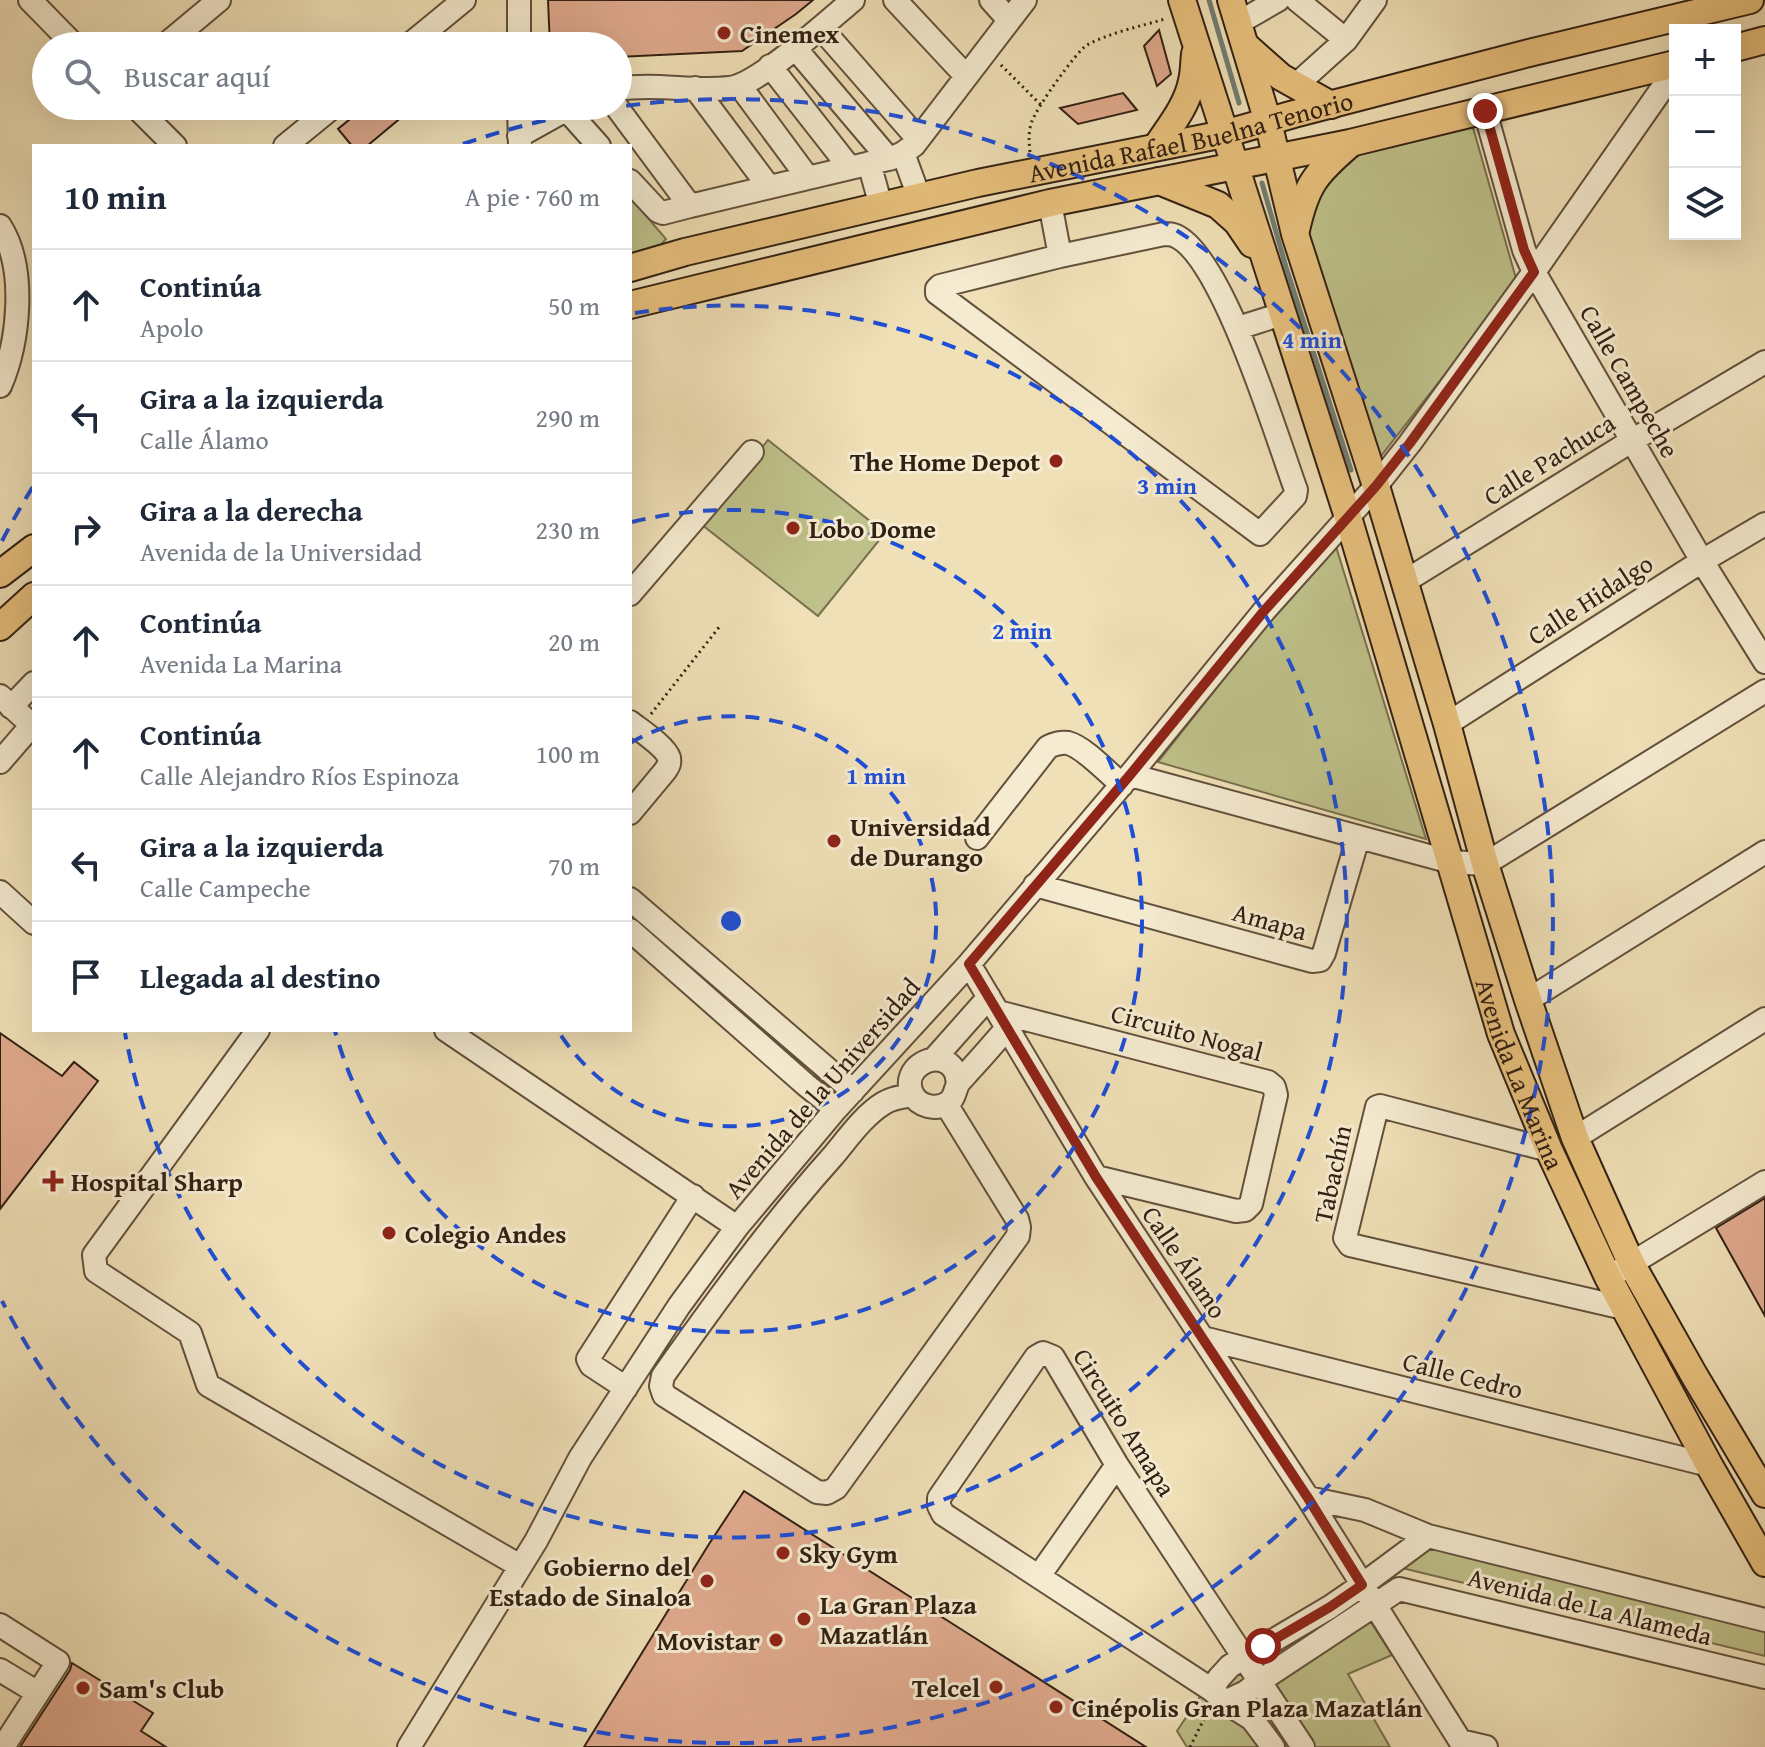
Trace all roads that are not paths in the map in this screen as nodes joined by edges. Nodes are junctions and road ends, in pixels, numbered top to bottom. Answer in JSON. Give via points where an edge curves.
{"nodes":[{"id":1,"x":30,"y":0,"type":"edge"},
{"id":2,"x":219,"y":0,"type":"edge"},
{"id":3,"x":464,"y":0,"type":"edge"},
{"id":4,"x":519,"y":0,"type":"edge"},
{"id":5,"x":853,"y":0,"type":"edge"},
{"id":6,"x":895,"y":0,"type":"edge"},
{"id":7,"x":991,"y":0,"type":"edge"},
{"id":8,"x":1025,"y":0,"type":"edge"},
{"id":9,"x":1278,"y":0,"type":"edge"},
{"id":10,"x":1297,"y":0,"type":"edge"},
{"id":11,"x":1375,"y":0,"type":"edge"},
{"id":12,"x":1750,"y":0,"type":"edge"},
{"id":13,"x":1183,"y":6,"type":"edge"},
{"id":14,"x":1009,"y":20,"type":"junction"},
{"id":15,"x":1238,"y":22,"type":"edge"},
{"id":16,"x":821,"y":28,"type":"junction"},
{"id":17,"x":61,"y":32,"type":"edge"},
{"id":18,"x":181,"y":32,"type":"edge"},
{"id":19,"x":425,"y":32,"type":"edge"},
{"id":20,"x":519,"y":32,"type":"edge"},
{"id":21,"x":1346,"y":40,"type":"junction"},
{"id":22,"x":1765,"y":40,"type":"edge"},
{"id":23,"x":1741,"y":46,"type":"edge"},
{"id":24,"x":1196,"y":47,"type":"junction"},
{"id":25,"x":795,"y":48,"type":"junction"},
{"id":26,"x":1669,"y":65,"type":"edge"},
{"id":27,"x":770,"y":66,"type":"junction"},
{"id":28,"x":966,"y":76,"type":"junction"},
{"id":29,"x":1669,"y":79,"type":"edge"},
{"id":30,"x":740,"y":86,"type":"junction"},
{"id":31,"x":1295,"y":86,"type":"junction"},
{"id":32,"x":632,"y":88,"type":"edge"},
{"id":33,"x":695,"y":88,"type":"junction"},
{"id":34,"x":1331,"y":105,"type":"junction"},
{"id":35,"x":1485,"y":111,"type":"junction"},
{"id":36,"x":149,"y":120,"type":"edge"},
{"id":37,"x":317,"y":120,"type":"edge"},
{"id":38,"x":519,"y":120,"type":"edge"},
{"id":39,"x":551,"y":120,"type":"edge"},
{"id":40,"x":579,"y":120,"type":"edge"},
{"id":41,"x":626,"y":120,"type":"edge"},
{"id":42,"x":1268,"y":122,"type":"junction"},
{"id":43,"x":1224,"y":134,"type":"junction"},
{"id":44,"x":519,"y":141,"type":"edge"},
{"id":45,"x":1350,"y":143,"type":"junction"},
{"id":46,"x":173,"y":144,"type":"edge"},
{"id":47,"x":287,"y":144,"type":"edge"},
{"id":48,"x":597,"y":144,"type":"edge"},
{"id":49,"x":1157,"y":146,"type":"junction"},
{"id":50,"x":886,"y":156,"type":"junction"},
{"id":51,"x":1276,"y":158,"type":"junction"},
{"id":52,"x":1234,"y":167,"type":"junction"},
{"id":53,"x":808,"y":178,"type":"junction"},
{"id":54,"x":1159,"y":181,"type":"junction"},
{"id":55,"x":632,"y":183,"type":"edge"},
{"id":56,"x":769,"y":187,"type":"junction"},
{"id":57,"x":919,"y":197,"type":"junction"},
{"id":58,"x":1050,"y":203,"type":"junction"},
{"id":59,"x":690,"y":206,"type":"junction"},
{"id":60,"x":881,"y":206,"type":"junction"},
{"id":61,"x":0,"y":226,"type":"edge"},
{"id":62,"x":1295,"y":234,"type":"junction"},
{"id":63,"x":1060,"y":256,"type":"junction"},
{"id":64,"x":1265,"y":262,"type":"junction"},
{"id":65,"x":632,"y":267,"type":"edge"},
{"id":66,"x":1534,"y":272,"type":"junction"},
{"id":67,"x":632,"y":305,"type":"edge"},
{"id":68,"x":1282,"y":314,"type":"junction"},
{"id":69,"x":1238,"y":328,"type":"junction"},
{"id":70,"x":1765,"y":362,"type":"edge"},
{"id":71,"x":0,"y":386,"type":"edge"},
{"id":72,"x":1633,"y":440,"type":"junction"},
{"id":73,"x":752,"y":452,"type":"dead end"},
{"id":74,"x":1376,"y":486,"type":"junction"},
{"id":75,"x":1348,"y":517,"type":"junction"},
{"id":76,"x":1765,"y":524,"type":"edge"},
{"id":77,"x":32,"y":550,"type":"edge"},
{"id":78,"x":1702,"y":561,"type":"junction"},
{"id":79,"x":0,"y":574,"type":"edge"},
{"id":80,"x":1404,"y":582,"type":"junction"},
{"id":81,"x":632,"y":592,"type":"edge"},
{"id":82,"x":32,"y":598,"type":"edge"},
{"id":83,"x":0,"y":627,"type":"edge"},
{"id":84,"x":1765,"y":662,"type":"edge"},
{"id":85,"x":32,"y":684,"type":"edge"},
{"id":86,"x":1765,"y":691,"type":"edge"},
{"id":87,"x":6,"y":702,"type":"edge"},
{"id":88,"x":1447,"y":724,"type":"junction"},
{"id":89,"x":32,"y":725,"type":"edge"},
{"id":90,"x":635,"y":726,"type":"edge"},
{"id":91,"x":32,"y":727,"type":"edge"},
{"id":92,"x":0,"y":762,"type":"edge"},
{"id":93,"x":1126,"y":780,"type":"junction"},
{"id":94,"x":632,"y":811,"type":"edge"},
{"id":95,"x":977,"y":838,"type":"dead end"},
{"id":96,"x":1358,"y":838,"type":"junction"},
{"id":97,"x":1765,"y":852,"type":"edge"},
{"id":98,"x":1451,"y":862,"type":"junction"},
{"id":99,"x":1485,"y":864,"type":"junction"},
{"id":100,"x":1035,"y":885,"type":"junction"},
{"id":101,"x":0,"y":892,"type":"edge"},
{"id":102,"x":632,"y":901,"type":"edge"},
{"id":103,"x":32,"y":921,"type":"edge"},
{"id":104,"x":632,"y":932,"type":"edge"},
{"id":105,"x":969,"y":964,"type":"junction"},
{"id":106,"x":1528,"y":1000,"type":"junction"},
{"id":107,"x":998,"y":1012,"type":"junction"},
{"id":108,"x":1765,"y":1019,"type":"edge"},
{"id":109,"x":257,"y":1032,"type":"edge"},
{"id":110,"x":449,"y":1032,"type":"edge"},
{"id":111,"x":934,"y":1059,"type":"junction"},
{"id":112,"x":958,"y":1083,"type":"junction"},
{"id":113,"x":853,"y":1091,"type":"junction"},
{"id":114,"x":913,"y":1095,"type":"junction"},
{"id":115,"x":946,"y":1104,"type":"junction"},
{"id":116,"x":836,"y":1109,"type":"junction"},
{"id":117,"x":1575,"y":1138,"type":"junction"},
{"id":118,"x":1549,"y":1150,"type":"junction"},
{"id":119,"x":1096,"y":1177,"type":"junction"},
{"id":120,"x":1765,"y":1182,"type":"edge"},
{"id":121,"x":693,"y":1196,"type":"junction"},
{"id":122,"x":737,"y":1227,"type":"junction"},
{"id":123,"x":1632,"y":1265,"type":"junction"},
{"id":124,"x":1608,"y":1277,"type":"junction"},
{"id":125,"x":1624,"y":1308,"type":"junction"},
{"id":126,"x":1203,"y":1338,"type":"junction"},
{"id":127,"x":626,"y":1388,"type":"junction"},
{"id":128,"x":1117,"y":1465,"type":"junction"},
{"id":129,"x":1709,"y":1465,"type":"junction"},
{"id":130,"x":1765,"y":1494,"type":"edge"},
{"id":131,"x":1308,"y":1498,"type":"junction"},
{"id":132,"x":1428,"y":1536,"type":"junction"},
{"id":133,"x":1765,"y":1563,"type":"edge"},
{"id":134,"x":520,"y":1566,"type":"junction"},
{"id":135,"x":1039,"y":1576,"type":"junction"},
{"id":136,"x":1362,"y":1585,"type":"junction"},
{"id":137,"x":1375,"y":1607,"type":"junction"},
{"id":138,"x":1765,"y":1620,"type":"edge"},
{"id":139,"x":0,"y":1625,"type":"edge"},
{"id":140,"x":1245,"y":1657,"type":"junction"},
{"id":141,"x":0,"y":1670,"type":"edge"},
{"id":142,"x":1765,"y":1677,"type":"edge"},
{"id":143,"x":1260,"y":1681,"type":"junction"},
{"id":144,"x":38,"y":1693,"type":"junction"},
{"id":145,"x":1218,"y":1696,"type":"junction"},
{"id":146,"x":1462,"y":1744,"type":"edge"},
{"id":147,"x":3,"y":1747,"type":"edge"},
{"id":148,"x":409,"y":1747,"type":"edge"},
{"id":149,"x":1273,"y":1747,"type":"edge"},
{"id":150,"x":1303,"y":1747,"type":"edge"},
{"id":151,"x":1486,"y":1747,"type":"edge"}],
"edges":[{"from":1,"to":17,"type":"street"},
{"from":2,"to":18,"type":"street"},
{"from":3,"to":19,"type":"street"},
{"from":4,"to":20,"type":"street"},
{"from":5,"to":16,"type":"street"},
{"from":6,"to":28,"type":"street"},
{"from":7,"to":14,"type":"street"},
{"from":8,"to":14,"type":"street"},
{"from":9,"to":15,"type":"street"},
{"from":10,"to":21,"type":"street"},
{"from":11,"to":21,"type":"street"},
{"from":12,"to":34,"type":"main road","name":"Avenida Rafael Buelna Tenorio"},
{"from":13,"to":24,"type":"main road","name":"Avenida La Marina"},
{"from":14,"to":28,"type":"street"},
{"from":15,"to":31,"type":"main road","via":[[1281,77]]},
{"from":15,"to":42,"type":"main road","name":"Avenida La Marina"},
{"from":16,"to":25,"type":"street"},
{"from":16,"to":50,"type":"street"},
{"from":21,"to":31,"type":"street"},
{"from":22,"to":23,"type":"main road"},
{"from":24,"to":43,"type":"main road","name":"Avenida La Marina"},
{"from":24,"to":49,"type":"main road","via":[[1187,98]]},
{"from":25,"to":27,"type":"street"},
{"from":25,"to":50,"type":"street"},
{"from":26,"to":35,"type":"main road","name":"Avenida Rafael Buelna Tenorio"},
{"from":27,"to":30,"type":"street"},
{"from":27,"to":50,"type":"street"},
{"from":28,"to":50,"type":"street"},
{"from":29,"to":66,"type":"street"},
{"from":30,"to":33,"type":"street"},
{"from":30,"to":53,"type":"street"},
{"from":31,"to":34,"type":"main road"},
{"from":32,"to":33,"type":"street"},
{"from":33,"to":56,"type":"street"},
{"from":34,"to":42,"type":"main road","name":"Avenida Rafael Buelna Tenorio"},
{"from":35,"to":45,"type":"main road","name":"Avenida Rafael Buelna Tenorio"},
{"from":35,"to":66,"type":"street","name":"Calle Campeche"},
{"from":36,"to":46,"type":"street"},
{"from":37,"to":47,"type":"street"},
{"from":38,"to":44,"type":"street"},
{"from":39,"to":44,"type":"street"},
{"from":40,"to":48,"type":"street"},
{"from":41,"to":59,"type":"street"},
{"from":42,"to":43,"type":"main road","name":"Avenida Rafael Buelna Tenorio"},
{"from":42,"to":51,"type":"main road","name":"Avenida La Marina"},
{"from":43,"to":49,"type":"main road","name":"Avenida Rafael Buelna Tenorio"},
{"from":43,"to":52,"type":"main road","name":"Avenida La Marina"},
{"from":45,"to":51,"type":"main road","name":"Avenida Rafael Buelna Tenorio"},
{"from":45,"to":62,"type":"main road","via":[[1327,163],[1307,192]]},
{"from":49,"to":57,"type":"main road","name":"Avenida Rafael Buelna Tenorio"},
{"from":50,"to":53,"type":"street"},
{"from":50,"to":57,"type":"street"},
{"from":50,"to":60,"type":"street"},
{"from":51,"to":52,"type":"main road","name":"Avenida Rafael Buelna Tenorio"},
{"from":51,"to":62,"type":"main road","name":"Avenida La Marina"},
{"from":52,"to":54,"type":"main road","name":"Avenida Rafael Buelna Tenorio"},
{"from":52,"to":64,"type":"main road","name":"Avenida La Marina"},
{"from":53,"to":56,"type":"street"},
{"from":54,"to":58,"type":"main road","name":"Avenida Rafael Buelna Tenorio"},
{"from":54,"to":64,"type":"main road","via":[[1218,205]]},
{"from":55,"to":59,"type":"street","via":[[663,213]]},
{"from":56,"to":59,"type":"street"},
{"from":57,"to":60,"type":"main road","name":"Avenida Rafael Buelna Tenorio"},
{"from":58,"to":63,"type":"street"},
{"from":58,"to":67,"type":"main road","name":"Avenida Rafael Buelna Tenorio"},
{"from":60,"to":65,"type":"main road","name":"Avenida Rafael Buelna Tenorio"},
{"from":61,"to":71,"type":"street","via":[[17,275],[16,332]]},
{"from":62,"to":74,"type":"main road","name":"Avenida La Marina"},
{"from":63,"to":69,"type":"street","via":[[1174,235],[1207,270]]},
{"from":63,"to":69,"type":"street","via":[[940,286],[937,293],[1260,534],[1296,493]]},
{"from":64,"to":68,"type":"main road","name":"Avenida La Marina"},
{"from":66,"to":72,"type":"street","name":"Calle Campeche"},
{"from":66,"to":74,"type":"street"},
{"from":68,"to":69,"type":"street"},
{"from":68,"to":75,"type":"main road","name":"Avenida La Marina"},
{"from":70,"to":72,"type":"street","name":"Calle Pachuca"},
{"from":72,"to":78,"type":"street","name":"Calle Campeche"},
{"from":72,"to":80,"type":"street","name":"Calle Pachuca"},
{"from":73,"to":81,"type":"street"},
{"from":74,"to":75,"type":"street"},
{"from":74,"to":80,"type":"main road","name":"Avenida La Marina"},
{"from":75,"to":93,"type":"street","name":"Avenida de la Universidad"},
{"from":75,"to":98,"type":"main road","name":"Avenida La Marina"},
{"from":76,"to":78,"type":"street","name":"Calle Hidalgo"},
{"from":77,"to":79,"type":"main road"},
{"from":78,"to":84,"type":"street","name":"Calle Campeche"},
{"from":78,"to":88,"type":"street","name":"Calle Hidalgo"},
{"from":80,"to":88,"type":"main road","name":"Avenida La Marina"},
{"from":82,"to":83,"type":"main road"},
{"from":85,"to":87,"type":"street"},
{"from":86,"to":99,"type":"street"},
{"from":87,"to":89,"type":"street"},
{"from":88,"to":99,"type":"main road","name":"Avenida La Marina"},
{"from":90,"to":94,"type":"street","via":[[664,750],[669,765]]},
{"from":91,"to":92,"type":"street"},
{"from":93,"to":95,"type":"street","via":[[1078,748],[1058,742],[1048,747]]},
{"from":93,"to":96,"type":"street"},
{"from":93,"to":100,"type":"street","name":"Avenida de la Universidad"},
{"from":96,"to":98,"type":"street"},
{"from":96,"to":100,"type":"street","name":"Amapa","via":[[1320,960]]},
{"from":97,"to":106,"type":"street"},
{"from":98,"to":99,"type":"street"},
{"from":98,"to":118,"type":"main road","name":"Avenida La Marina","via":[[1501,1034]]},
{"from":99,"to":106,"type":"main road","name":"Avenida La Marina"},
{"from":100,"to":105,"type":"street","name":"Avenida de la Universidad"},
{"from":101,"to":103,"type":"street"},
{"from":102,"to":113,"type":"street"},
{"from":104,"to":116,"type":"street"},
{"from":105,"to":107,"type":"street","name":"Calle Álamo"},
{"from":105,"to":113,"type":"street","name":"Avenida de la Universidad"},
{"from":106,"to":117,"type":"main road","name":"Avenida La Marina"},
{"from":107,"to":111,"type":"street"},
{"from":107,"to":112,"type":"street"},
{"from":107,"to":119,"type":"street","name":"Calle Álamo"},
{"from":107,"to":119,"type":"street","name":"Circuito Nogal","via":[[1274,1087],[1251,1204],[1245,1210]]},
{"from":108,"to":117,"type":"street"},
{"from":109,"to":134,"type":"street","via":[[94,1255],[96,1271],[190,1333],[208,1385]]},
{"from":110,"to":121,"type":"street"},
{"from":111,"to":112,"type":"street","via":[[955,1071]]},
{"from":111,"to":114,"type":"street","via":[[913,1071]]},
{"from":112,"to":115,"type":"street"},
{"from":113,"to":116,"type":"street","name":"Avenida de la Universidad"},
{"from":114,"to":115,"type":"street","via":[[922,1104]]},
{"from":114,"to":115,"type":"street","via":[[881,1105],[838,1150],[764,1237],[663,1376],[664,1395],[817,1492],[836,1488],[1018,1236],[1017,1219]]},
{"from":116,"to":122,"type":"street","name":"Avenida de la Universidad"},
{"from":117,"to":123,"type":"main road","name":"Avenida La Marina"},
{"from":118,"to":124,"type":"main road","name":"Avenida La Marina"},
{"from":118,"to":125,"type":"street","name":"Tabachín","via":[[1377,1107],[1345,1238],[1350,1245]]},
{"from":119,"to":126,"type":"street","name":"Calle Álamo"},
{"from":120,"to":123,"type":"street"},
{"from":121,"to":122,"type":"street"},
{"from":121,"to":127,"type":"street","via":[[588,1359]]},
{"from":122,"to":127,"type":"street","name":"Avenida de la Universidad"},
{"from":123,"to":124,"type":"street"},
{"from":123,"to":130,"type":"main road","name":"Avenida La Marina"},
{"from":124,"to":125,"type":"main road","name":"Avenida La Marina"},
{"from":125,"to":129,"type":"main road","name":"Avenida La Marina"},
{"from":126,"to":129,"type":"street","name":"Calle Cedro"},
{"from":126,"to":131,"type":"street","name":"Calle Álamo"},
{"from":127,"to":134,"type":"street","name":"Avenida de la Universidad"},
{"from":128,"to":135,"type":"street"},
{"from":128,"to":135,"type":"street","name":"Circuito Amapa","via":[[1053,1357],[1036,1357],[939,1498],[939,1506],[943,1514]]},
{"from":128,"to":140,"type":"street","name":"Circuito Amapa"},
{"from":129,"to":133,"type":"main road","name":"Avenida La Marina"},
{"from":131,"to":132,"type":"street","via":[[1365,1510]]},
{"from":131,"to":136,"type":"street","name":"Calle Álamo"},
{"from":132,"to":136,"type":"street"},
{"from":132,"to":138,"type":"street"},
{"from":134,"to":148,"type":"street","name":"Avenida de la Universidad"},
{"from":135,"to":145,"type":"street","name":"Circuito Amapa"},
{"from":136,"to":137,"type":"street","name":"Calle Álamo"},
{"from":136,"to":140,"type":"street"},
{"from":137,"to":142,"type":"street","name":"Avenida de La Alameda","via":[[1402,1589]]},
{"from":137,"to":143,"type":"street"},
{"from":137,"to":146,"type":"street"},
{"from":139,"to":144,"type":"street","via":[[58,1662]]},
{"from":140,"to":143,"type":"street","name":"Circuito Amapa"},
{"from":140,"to":145,"type":"street","via":[[1219,1678]]},
{"from":141,"to":144,"type":"street"},
{"from":143,"to":145,"type":"street","via":[[1246,1692]]},
{"from":143,"to":150,"type":"street","name":"Circuito Amapa"},
{"from":144,"to":147,"type":"street"},
{"from":145,"to":149,"type":"street","name":"Circuito Amapa","via":[[1252,1719]]},
{"from":146,"to":151,"type":"street"}]}
